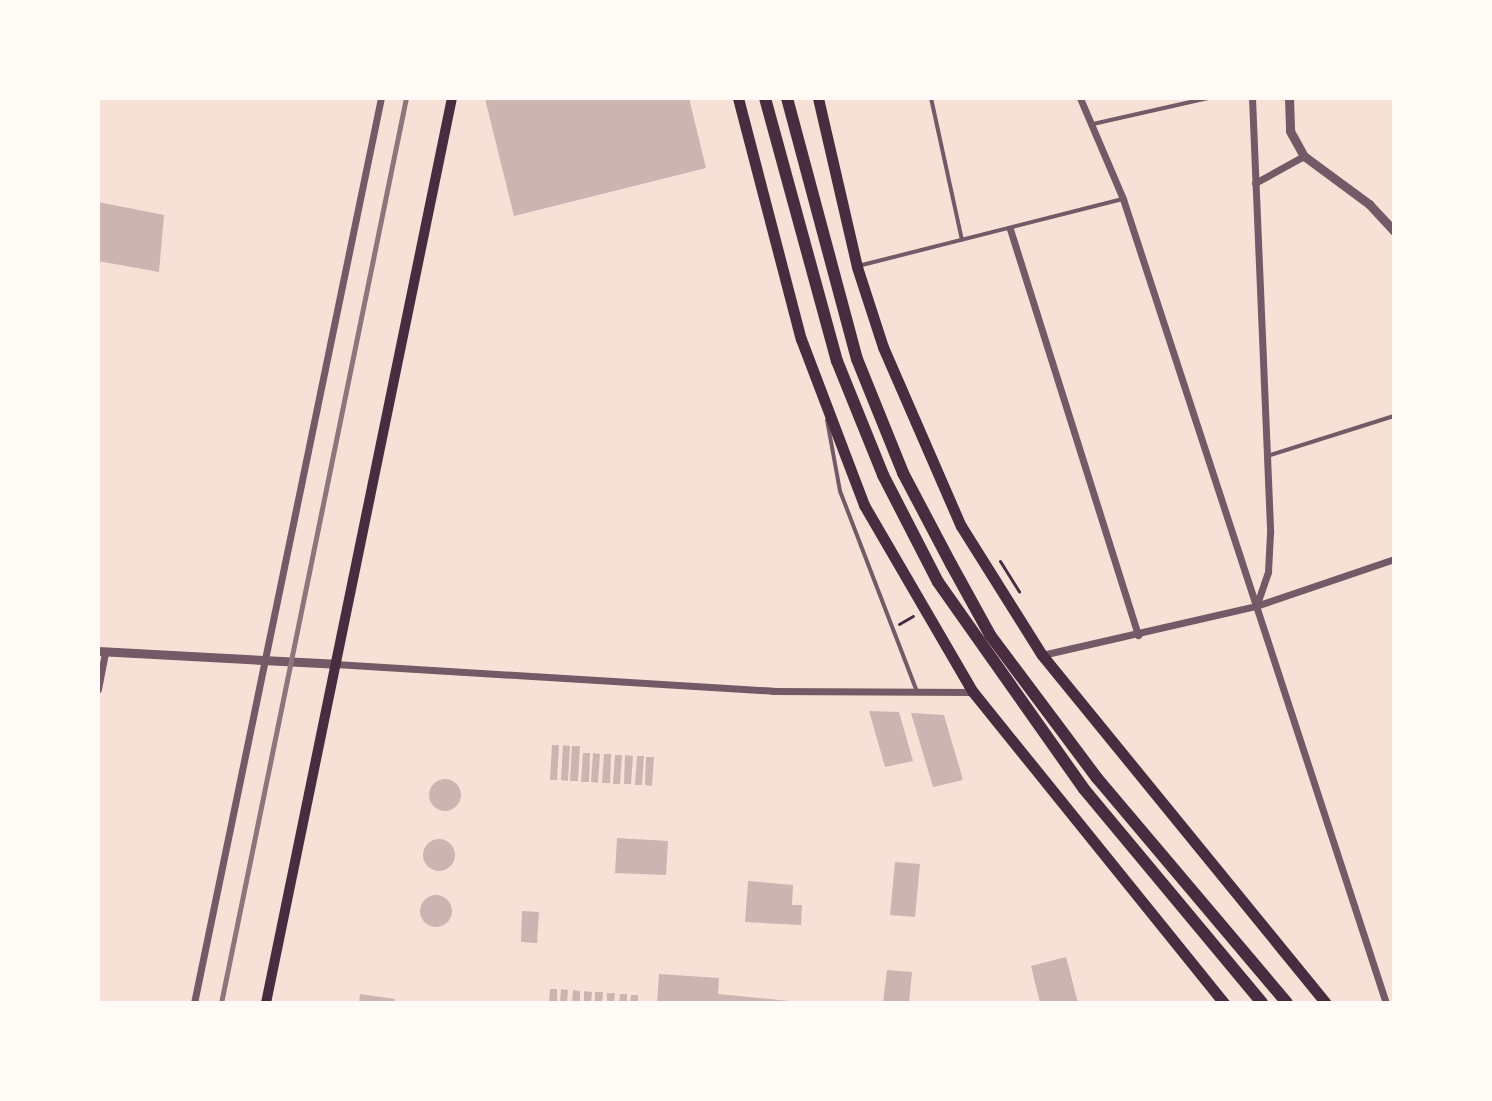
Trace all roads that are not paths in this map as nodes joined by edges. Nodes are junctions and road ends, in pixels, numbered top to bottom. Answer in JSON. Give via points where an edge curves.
{"nodes":[{"id":1,"x":381,"y":98,"type":"edge"},
{"id":2,"x":452,"y":98,"type":"edge"},
{"id":3,"x":738,"y":98,"type":"edge"},
{"id":4,"x":765,"y":98,"type":"edge"},
{"id":5,"x":787,"y":98,"type":"edge"},
{"id":6,"x":818,"y":98,"type":"edge"},
{"id":7,"x":931,"y":98,"type":"edge"},
{"id":8,"x":1080,"y":98,"type":"edge"},
{"id":9,"x":1208,"y":98,"type":"edge"},
{"id":10,"x":1252,"y":98,"type":"edge"},
{"id":11,"x":1289,"y":98,"type":"edge"},
{"id":12,"x":1091,"y":125,"type":"junction"},
{"id":13,"x":1304,"y":156,"type":"junction"},
{"id":14,"x":1255,"y":183,"type":"junction"},
{"id":15,"x":1123,"y":199,"type":"junction"},
{"id":16,"x":1010,"y":229,"type":"junction"},
{"id":17,"x":1394,"y":231,"type":"edge"},
{"id":18,"x":962,"y":240,"type":"junction"},
{"id":19,"x":857,"y":267,"type":"junction"},
{"id":20,"x":824,"y":406,"type":"junction"},
{"id":21,"x":1394,"y":416,"type":"edge"},
{"id":22,"x":1266,"y":456,"type":"junction"},
{"id":23,"x":1394,"y":559,"type":"edge"},
{"id":24,"x":1256,"y":606,"type":"junction"},
{"id":25,"x":1138,"y":635,"type":"junction"},
{"id":26,"x":101,"y":651,"type":"edge"},
{"id":27,"x":1042,"y":655,"type":"junction"},
{"id":28,"x":266,"y":661,"type":"junction"},
{"id":29,"x":335,"y":664,"type":"junction"},
{"id":30,"x":98,"y":689,"type":"edge"},
{"id":31,"x":973,"y":692,"type":"junction"},
{"id":32,"x":918,"y":694,"type":"junction"},
{"id":33,"x":194,"y":1003,"type":"edge"},
{"id":34,"x":266,"y":1003,"type":"edge"},
{"id":35,"x":1224,"y":1003,"type":"edge"},
{"id":36,"x":1262,"y":1003,"type":"edge"},
{"id":37,"x":1287,"y":1003,"type":"edge"},
{"id":38,"x":1326,"y":1003,"type":"edge"},
{"id":39,"x":1386,"y":1003,"type":"edge"}],
"edges":[{"from":1,"to":28,"type":"street"},
{"from":2,"to":29,"type":"main road"},
{"from":3,"to":20,"type":"main road","via":[[780,271]]},
{"from":4,"to":36,"type":"highway","via":[[837,361],[883,475],[938,582],[1084,789]]},
{"from":5,"to":37,"type":"highway","via":[[831,278],[857,359],[903,473],[990,635],[1088,766]]},
{"from":6,"to":19,"type":"main road"},
{"from":7,"to":18,"type":"lane"},
{"from":8,"to":12,"type":"street"},
{"from":9,"to":12,"type":"lane"},
{"from":10,"to":14,"type":"street"},
{"from":11,"to":13,"type":"street","via":[[1290,131]]},
{"from":12,"to":15,"type":"street"},
{"from":13,"to":14,"type":"street"},
{"from":13,"to":17,"type":"street","via":[[1369,204]]},
{"from":14,"to":22,"type":"street"},
{"from":15,"to":16,"type":"lane"},
{"from":15,"to":24,"type":"street"},
{"from":16,"to":18,"type":"lane"},
{"from":16,"to":25,"type":"street"},
{"from":18,"to":19,"type":"lane"},
{"from":19,"to":27,"type":"main road","via":[[883,347],[949,501]]},
{"from":20,"to":31,"type":"main road","via":[[864,505]]},
{"from":20,"to":32,"type":"lane","via":[[840,491]]},
{"from":21,"to":22,"type":"lane"},
{"from":22,"to":24,"type":"street","via":[[1268,572]]},
{"from":23,"to":24,"type":"street"},
{"from":24,"to":25,"type":"street"},
{"from":24,"to":39,"type":"street"},
{"from":25,"to":27,"type":"street"},
{"from":26,"to":28,"type":"street"},
{"from":26,"to":30,"type":"street"},
{"from":27,"to":38,"type":"main road"},
{"from":28,"to":29,"type":"street"},
{"from":28,"to":33,"type":"street"},
{"from":29,"to":32,"type":"street","via":[[758,691]]},
{"from":29,"to":34,"type":"main road"},
{"from":31,"to":32,"type":"street"},
{"from":31,"to":35,"type":"main road"}]}
